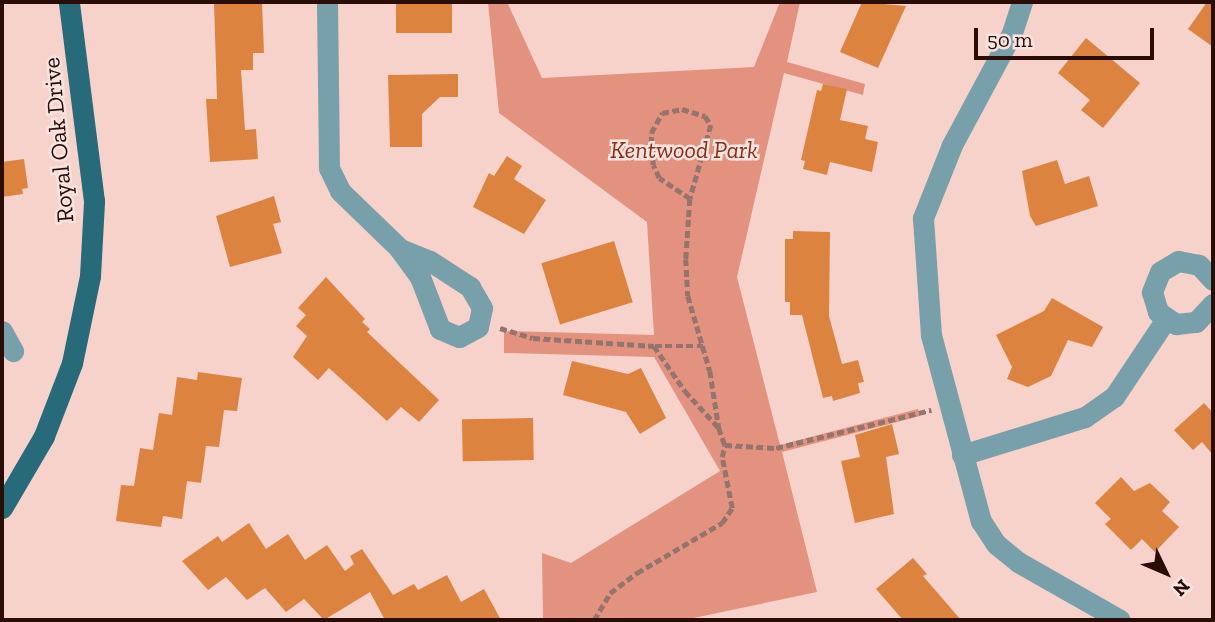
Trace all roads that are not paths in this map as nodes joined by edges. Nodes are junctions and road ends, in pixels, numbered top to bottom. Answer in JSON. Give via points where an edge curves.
{"nodes":[{"id":1,"x":68,"y":2,"type":"edge"},
{"id":2,"x":327,"y":2,"type":"edge"},
{"id":3,"x":1022,"y":2,"type":"edge"},
{"id":4,"x":400,"y":249,"type":"junction"},
{"id":5,"x":1213,"y":280,"type":"edge"},
{"id":6,"x":1213,"y":304,"type":"edge"},
{"id":7,"x":1166,"y":319,"type":"junction"},
{"id":8,"x":2,"y":331,"type":"edge"},
{"id":9,"x":13,"y":351,"type":"dead end"},
{"id":10,"x":962,"y":455,"type":"junction"},
{"id":11,"x":2,"y":508,"type":"edge"},
{"id":12,"x":1120,"y":620,"type":"edge"}],
"edges":[{"from":1,"to":11,"type":"main road","name":"Royal Oak Drive","via":[[94,201],[90,276],[72,363],[44,436]]},
{"from":2,"to":4,"type":"street","via":[[329,168],[340,191]]},
{"from":3,"to":10,"type":"street","via":[[1011,35],[952,145],[923,218],[931,335]]},
{"from":4,"to":4,"type":"street","via":[[430,261],[470,287],[482,318],[470,334],[449,335],[440,329],[420,277]]},
{"from":5,"to":7,"type":"street","via":[[1208,271],[1189,261],[1168,265],[1154,281],[1153,303]]},
{"from":6,"to":7,"type":"street","via":[[1196,322]]},
{"from":7,"to":10,"type":"street","via":[[1114,397],[1085,418]]},
{"from":8,"to":9,"type":"street"},
{"from":10,"to":12,"type":"street","via":[[981,521],[996,544],[1018,562]]}]}
